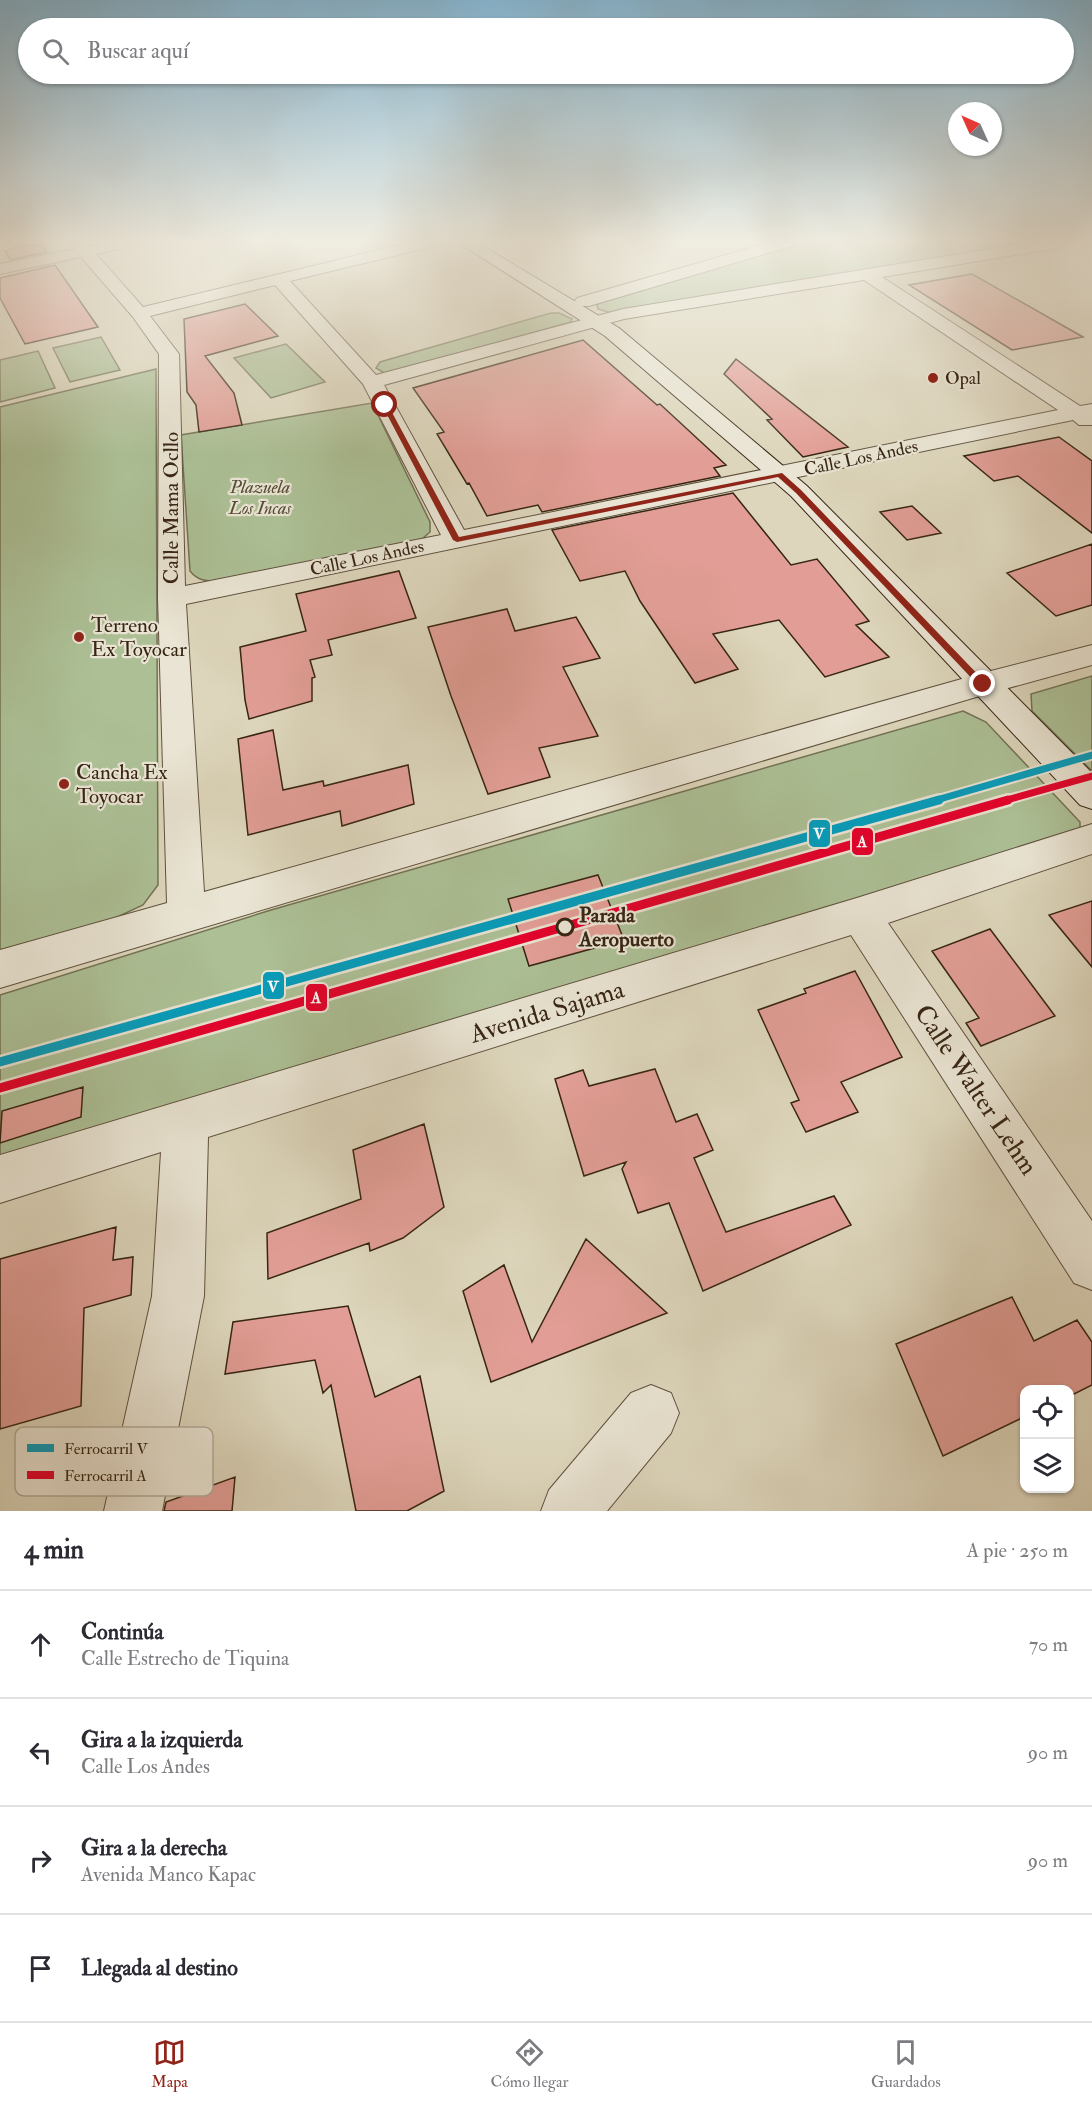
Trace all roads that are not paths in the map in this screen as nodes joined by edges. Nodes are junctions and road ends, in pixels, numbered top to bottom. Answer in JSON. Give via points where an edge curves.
{"nodes":[{"id":1,"x":139,"y":313,"type":"edge"},
{"id":2,"x":311,"y":314,"type":"edge"},
{"id":3,"x":584,"y":314,"type":"edge"},
{"id":4,"x":634,"y":314,"type":"edge"},
{"id":5,"x":928,"y":314,"type":"edge"},
{"id":6,"x":595,"y":320,"type":"junction"},
{"id":7,"x":377,"y":358,"type":"dead end"},
{"id":8,"x":357,"y":363,"type":"junction"},
{"id":9,"x":372,"y":382,"type":"junction"},
{"id":10,"x":1087,"y":415,"type":"edge"},
{"id":11,"x":779,"y":474,"type":"junction"},
{"id":12,"x":457,"y":540,"type":"junction"},
{"id":13,"x":172,"y":598,"type":"junction"},
{"id":14,"x":1092,"y":655,"type":"edge"},
{"id":15,"x":983,"y":684,"type":"junction"},
{"id":16,"x":1092,"y":795,"type":"edge"},
{"id":17,"x":1092,"y":839,"type":"edge"},
{"id":18,"x":186,"y":914,"type":"junction"},
{"id":19,"x":860,"y":915,"type":"junction"},
{"id":20,"x":0,"y":969,"type":"edge"},
{"id":21,"x":186,"y":1123,"type":"junction"},
{"id":22,"x":0,"y":1179,"type":"edge"},
{"id":23,"x":1092,"y":1265,"type":"edge"},
{"id":24,"x":651,"y":1413,"type":"dead end"},
{"id":25,"x":151,"y":1427,"type":"edge"},
{"id":26,"x":137,"y":1496,"type":"edge"},
{"id":27,"x":134,"y":1511,"type":"edge"},
{"id":28,"x":570,"y":1511,"type":"edge"}],
"edges":[{"from":1,"to":13,"type":"street","name":"Calle Mama Ocllo","via":[[169,354]]},
{"from":2,"to":8,"type":"street"},
{"from":3,"to":6,"type":"street"},
{"from":4,"to":6,"type":"street"},
{"from":5,"to":10,"type":"street"},
{"from":6,"to":9,"type":"street"},
{"from":6,"to":11,"type":"street"},
{"from":7,"to":8,"type":"street"},
{"from":8,"to":9,"type":"street"},
{"from":9,"to":12,"type":"street"},
{"from":10,"to":11,"type":"street","name":"Calle Los Andes"},
{"from":11,"to":12,"type":"street","name":"Calle Los Andes"},
{"from":11,"to":15,"type":"street"},
{"from":12,"to":13,"type":"street","name":"Calle Los Andes"},
{"from":13,"to":18,"type":"street","name":"Calle Mama Ocllo"},
{"from":14,"to":15,"type":"street"},
{"from":15,"to":16,"type":"street"},
{"from":15,"to":18,"type":"street"},
{"from":17,"to":19,"type":"street","name":"Avenida Sajama"},
{"from":18,"to":20,"type":"street"},
{"from":19,"to":21,"type":"street","name":"Avenida Sajama"},
{"from":19,"to":23,"type":"street","name":"Calle Walter Lehm"},
{"from":21,"to":22,"type":"street","name":"Avenida Sajama"},
{"from":21,"to":25,"type":"street","via":[[178,1296]]},
{"from":24,"to":28,"type":"street"},
{"from":26,"to":27,"type":"street"}]}
